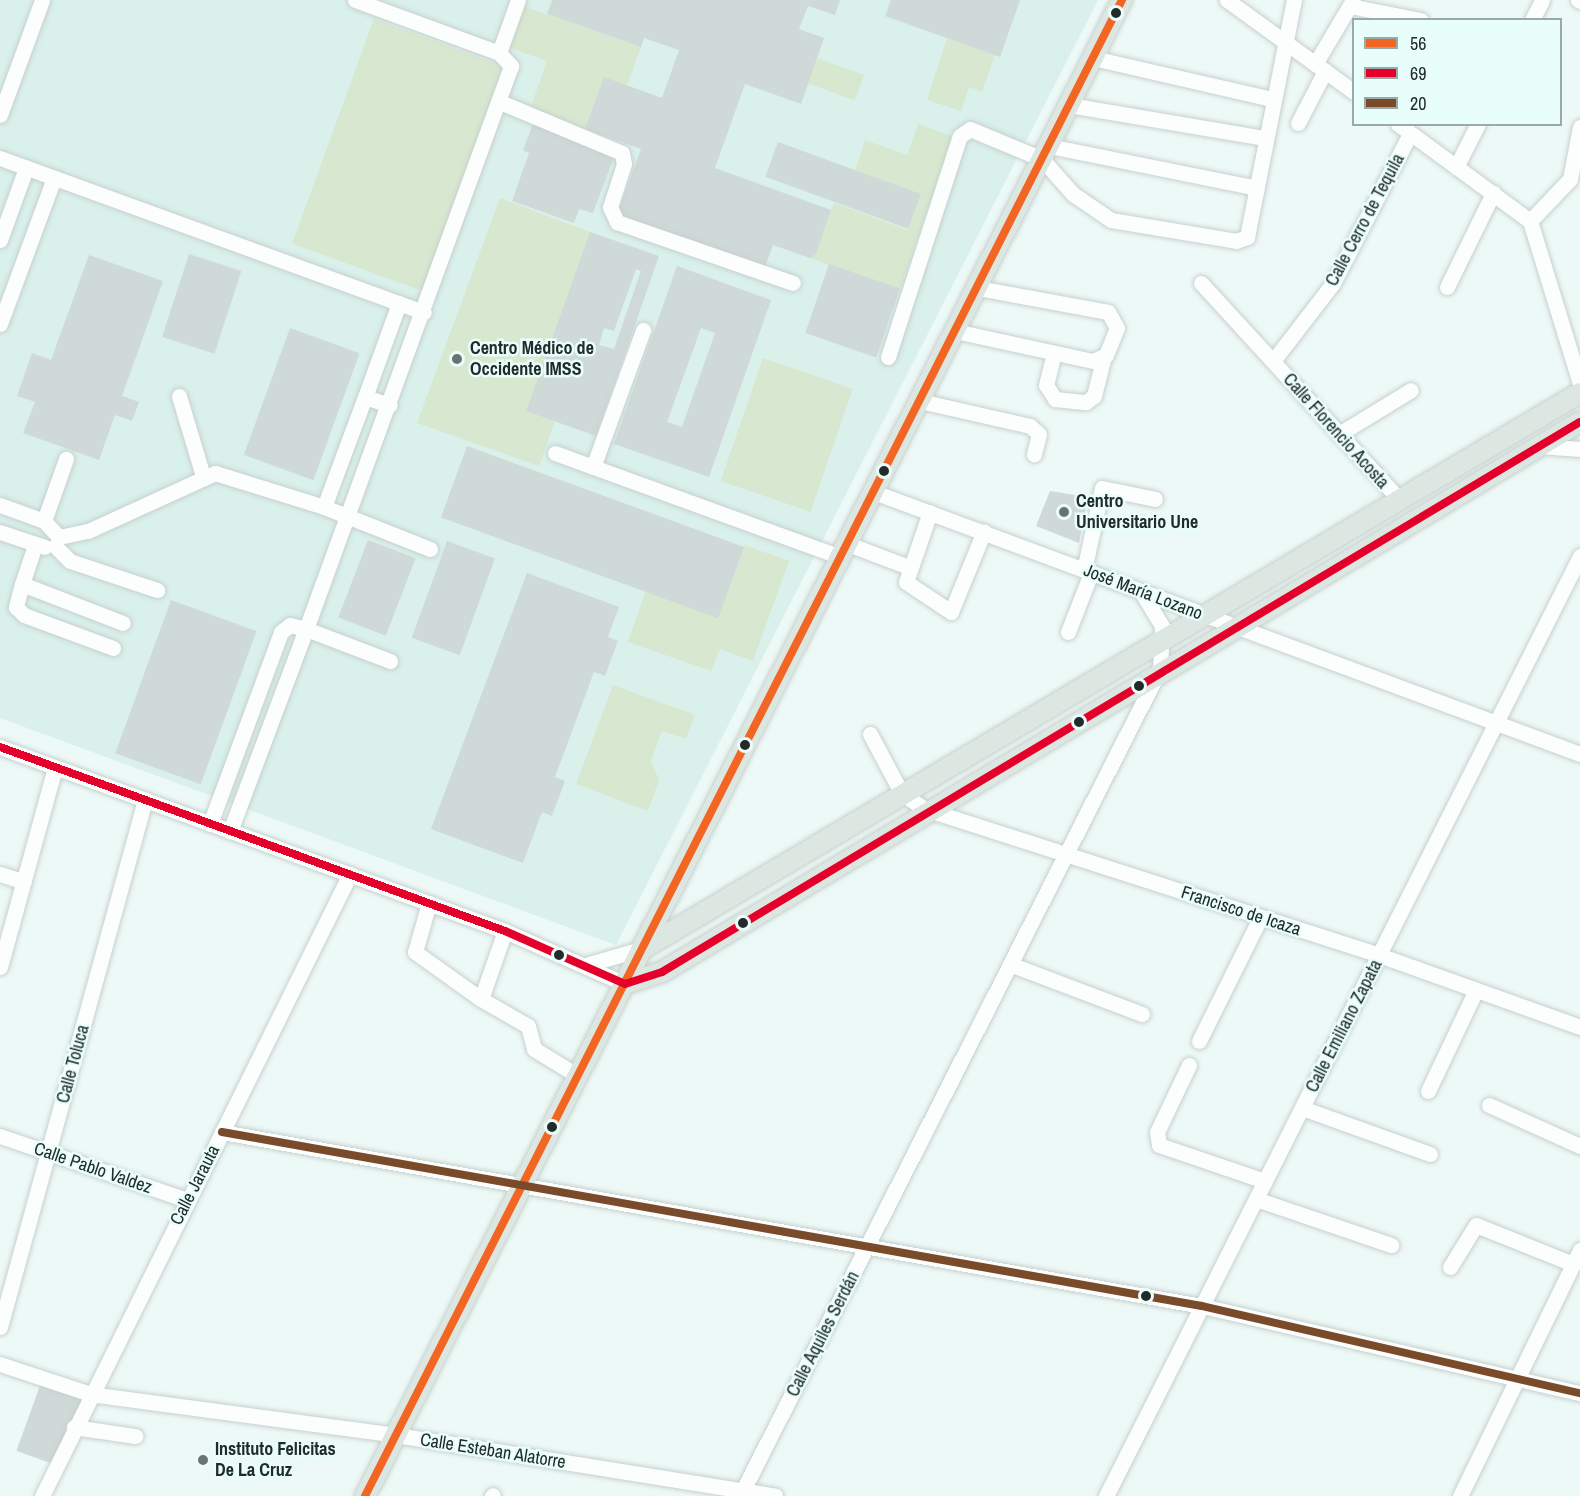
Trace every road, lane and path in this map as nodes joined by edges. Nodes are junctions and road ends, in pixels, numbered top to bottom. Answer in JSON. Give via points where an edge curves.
{"nodes":[{"id":1,"x":42,"y":0,"type":"edge"},
{"id":2,"x":355,"y":0,"type":"edge"},
{"id":3,"x":518,"y":0,"type":"edge"},
{"id":4,"x":1122,"y":0,"type":"edge"},
{"id":5,"x":1227,"y":0,"type":"edge"},
{"id":6,"x":1294,"y":0,"type":"edge"},
{"id":7,"x":1542,"y":0,"type":"edge"},
{"id":8,"x":1351,"y":3,"type":"edge"},
{"id":9,"x":1413,"y":18,"type":"edge"},
{"id":10,"x":1533,"y":18,"type":"edge"},
{"id":11,"x":1284,"y":41,"type":"junction"},
{"id":12,"x":499,"y":52,"type":"junction"},
{"id":13,"x":1093,"y":58,"type":"junction"},
{"id":14,"x":1320,"y":68,"type":"junction"},
{"id":15,"x":1352,"y":91,"type":"edge"},
{"id":16,"x":1272,"y":99,"type":"junction"},
{"id":17,"x":500,"y":102,"type":"junction"},
{"id":18,"x":1069,"y":105,"type":"junction"},
{"id":19,"x":0,"y":115,"type":"edge"},
{"id":20,"x":1298,"y":123,"type":"dead end"},
{"id":21,"x":1477,"y":126,"type":"edge"},
{"id":22,"x":1580,"y":127,"type":"edge"},
{"id":23,"x":1404,"y":129,"type":"edge"},
{"id":24,"x":1265,"y":138,"type":"junction"},
{"id":25,"x":1045,"y":153,"type":"junction"},
{"id":26,"x":0,"y":158,"type":"edge"},
{"id":27,"x":1456,"y":167,"type":"junction"},
{"id":28,"x":26,"y":168,"type":"junction"},
{"id":29,"x":54,"y":178,"type":"junction"},
{"id":30,"x":1257,"y":188,"type":"junction"},
{"id":31,"x":1493,"y":193,"type":"junction"},
{"id":32,"x":1530,"y":220,"type":"junction"},
{"id":33,"x":0,"y":240,"type":"edge"},
{"id":34,"x":793,"y":283,"type":"dead end"},
{"id":35,"x":1201,"y":283,"type":"dead end"},
{"id":36,"x":1447,"y":287,"type":"dead end"},
{"id":37,"x":977,"y":288,"type":"junction"},
{"id":38,"x":399,"y":303,"type":"junction"},
{"id":39,"x":424,"y":312,"type":"junction"},
{"id":40,"x":0,"y":324,"type":"edge"},
{"id":41,"x":644,"y":330,"type":"dead end"},
{"id":42,"x":955,"y":331,"type":"junction"},
{"id":43,"x":1054,"y":353,"type":"junction"},
{"id":44,"x":888,"y":357,"type":"dead end"},
{"id":45,"x":1103,"y":359,"type":"junction"},
{"id":46,"x":1273,"y":362,"type":"junction"},
{"id":47,"x":1580,"y":384,"type":"edge"},
{"id":48,"x":1411,"y":390,"type":"dead end"},
{"id":49,"x":1580,"y":393,"type":"edge"},
{"id":50,"x":179,"y":396,"type":"dead end"},
{"id":51,"x":365,"y":397,"type":"junction"},
{"id":52,"x":920,"y":401,"type":"junction"},
{"id":53,"x":390,"y":405,"type":"junction"},
{"id":54,"x":1580,"y":422,"type":"edge"},
{"id":55,"x":1340,"y":434,"type":"junction"},
{"id":56,"x":1540,"y":446,"type":"junction"},
{"id":57,"x":1580,"y":449,"type":"edge"},
{"id":58,"x":555,"y":453,"type":"dead end"},
{"id":59,"x":1034,"y":454,"type":"dead end"},
{"id":60,"x":66,"y":459,"type":"dead end"},
{"id":61,"x":593,"y":467,"type":"junction"},
{"id":62,"x":203,"y":476,"type":"junction"},
{"id":63,"x":874,"y":492,"type":"junction"},
{"id":64,"x":1155,"y":499,"type":"dead end"},
{"id":65,"x":1400,"y":500,"type":"junction"},
{"id":66,"x":0,"y":505,"type":"edge"},
{"id":67,"x":324,"y":507,"type":"junction"},
{"id":68,"x":930,"y":512,"type":"junction"},
{"id":69,"x":349,"y":518,"type":"junction"},
{"id":70,"x":44,"y":521,"type":"junction"},
{"id":71,"x":984,"y":531,"type":"junction"},
{"id":72,"x":0,"y":532,"type":"edge"},
{"id":73,"x":57,"y":541,"type":"junction"},
{"id":74,"x":35,"y":545,"type":"junction"},
{"id":75,"x":430,"y":549,"type":"dead end"},
{"id":76,"x":844,"y":551,"type":"junction"},
{"id":77,"x":1580,"y":556,"type":"edge"},
{"id":78,"x":909,"y":567,"type":"junction"},
{"id":79,"x":1088,"y":572,"type":"junction"},
{"id":80,"x":22,"y":584,"type":"junction"},
{"id":81,"x":157,"y":590,"type":"dead end"},
{"id":82,"x":1141,"y":591,"type":"junction"},
{"id":83,"x":1205,"y":615,"type":"junction"},
{"id":84,"x":123,"y":623,"type":"dead end"},
{"id":85,"x":1234,"y":626,"type":"junction"},
{"id":86,"x":306,"y":629,"type":"junction"},
{"id":87,"x":1068,"y":632,"type":"dead end"},
{"id":88,"x":1165,"y":639,"type":"junction"},
{"id":89,"x":113,"y":648,"type":"dead end"},
{"id":90,"x":390,"y":661,"type":"dead end"},
{"id":91,"x":1160,"y":669,"type":"junction"},
{"id":92,"x":1494,"y":723,"type":"junction"},
{"id":93,"x":870,"y":734,"type":"dead end"},
{"id":94,"x":0,"y":747,"type":"edge"},
{"id":95,"x":1580,"y":754,"type":"edge"},
{"id":96,"x":55,"y":767,"type":"junction"},
{"id":97,"x":902,"y":794,"type":"junction"},
{"id":98,"x":146,"y":800,"type":"junction"},
{"id":99,"x":925,"y":809,"type":"junction"},
{"id":100,"x":210,"y":824,"type":"junction"},
{"id":101,"x":230,"y":831,"type":"junction"},
{"id":102,"x":1068,"y":856,"type":"junction"},
{"id":103,"x":0,"y":874,"type":"edge"},
{"id":104,"x":350,"y":874,"type":"junction"},
{"id":105,"x":24,"y":882,"type":"junction"},
{"id":106,"x":429,"y":903,"type":"junction"},
{"id":107,"x":1260,"y":918,"type":"junction"},
{"id":108,"x":506,"y":931,"type":"junction"},
{"id":109,"x":644,"y":948,"type":"junction"},
{"id":110,"x":1380,"y":955,"type":"junction"},
{"id":111,"x":589,"y":963,"type":"junction"},
{"id":112,"x":1012,"y":965,"type":"junction"},
{"id":113,"x":0,"y":967,"type":"edge"},
{"id":114,"x":626,"y":984,"type":"junction"},
{"id":115,"x":1476,"y":990,"type":"junction"},
{"id":116,"x":481,"y":999,"type":"junction"},
{"id":117,"x":1142,"y":1014,"type":"dead end"},
{"id":118,"x":1580,"y":1027,"type":"edge"},
{"id":119,"x":1199,"y":1041,"type":"dead end"},
{"id":120,"x":1189,"y":1065,"type":"dead end"},
{"id":121,"x":578,"y":1076,"type":"junction"},
{"id":122,"x":1428,"y":1091,"type":"dead end"},
{"id":123,"x":1489,"y":1105,"type":"dead end"},
{"id":124,"x":1302,"y":1108,"type":"junction"},
{"id":125,"x":222,"y":1132,"type":"junction"},
{"id":126,"x":0,"y":1136,"type":"edge"},
{"id":127,"x":1580,"y":1146,"type":"edge"},
{"id":128,"x":48,"y":1153,"type":"junction"},
{"id":129,"x":1430,"y":1154,"type":"dead end"},
{"id":130,"x":1265,"y":1181,"type":"junction"},
{"id":131,"x":522,"y":1188,"type":"junction"},
{"id":132,"x":1256,"y":1199,"type":"junction"},
{"id":133,"x":187,"y":1200,"type":"junction"},
{"id":134,"x":1391,"y":1245,"type":"dead end"},
{"id":135,"x":866,"y":1250,"type":"junction"},
{"id":136,"x":1577,"y":1257,"type":"edge"},
{"id":137,"x":1450,"y":1267,"type":"dead end"},
{"id":138,"x":1202,"y":1306,"type":"junction"},
{"id":139,"x":0,"y":1327,"type":"edge"},
{"id":140,"x":0,"y":1364,"type":"edge"},
{"id":141,"x":1518,"y":1379,"type":"junction"},
{"id":142,"x":1580,"y":1393,"type":"edge"},
{"id":143,"x":90,"y":1394,"type":"junction"},
{"id":144,"x":74,"y":1427,"type":"junction"},
{"id":145,"x":396,"y":1435,"type":"junction"},
{"id":146,"x":135,"y":1436,"type":"dead end"},
{"id":147,"x":741,"y":1493,"type":"edge"},
{"id":148,"x":42,"y":1496,"type":"edge"},
{"id":149,"x":365,"y":1496,"type":"edge"},
{"id":150,"x":775,"y":1496,"type":"edge"},
{"id":151,"x":1106,"y":1496,"type":"edge"},
{"id":152,"x":1460,"y":1496,"type":"edge"}],
"edges":[{"from":1,"to":19,"type":"street"},
{"from":2,"to":12,"type":"street"},
{"from":3,"to":12,"type":"street"},
{"from":4,"to":13,"type":"main road"},
{"from":5,"to":11,"type":"street"},
{"from":6,"to":11,"type":"street"},
{"from":7,"to":10,"type":"street"},
{"from":8,"to":9,"type":"street"},
{"from":8,"to":14,"type":"street"},
{"from":11,"to":14,"type":"street"},
{"from":11,"to":16,"type":"street"},
{"from":12,"to":17,"type":"street","via":[[511,66]]},
{"from":13,"to":16,"type":"street"},
{"from":13,"to":18,"type":"main road"},
{"from":14,"to":15,"type":"street"},
{"from":14,"to":20,"type":"street"},
{"from":16,"to":24,"type":"street"},
{"from":17,"to":34,"type":"street","via":[[622,153],[624,164],[610,207],[617,222]]},
{"from":17,"to":39,"type":"street"},
{"from":18,"to":24,"type":"street"},
{"from":18,"to":25,"type":"main road"},
{"from":21,"to":27,"type":"street"},
{"from":22,"to":32,"type":"street","via":[[1570,178]]},
{"from":23,"to":27,"type":"street"},
{"from":23,"to":46,"type":"street","name":"Calle Cerro de Tequila","via":[[1333,283]]},
{"from":24,"to":30,"type":"street"},
{"from":25,"to":30,"type":"street"},
{"from":25,"to":30,"type":"street","via":[[1073,194],[1111,220],[1236,241],[1249,231]]},
{"from":25,"to":37,"type":"main road"},
{"from":25,"to":44,"type":"street","via":[[976,129],[964,131]]},
{"from":26,"to":28,"type":"street"},
{"from":27,"to":31,"type":"street"},
{"from":28,"to":29,"type":"street"},
{"from":28,"to":33,"type":"street"},
{"from":29,"to":38,"type":"street"},
{"from":29,"to":40,"type":"street"},
{"from":31,"to":32,"type":"street"},
{"from":31,"to":36,"type":"street"},
{"from":32,"to":47,"type":"street"},
{"from":35,"to":46,"type":"street","name":"Calle Florencio Acosta"},
{"from":37,"to":42,"type":"main road"},
{"from":37,"to":45,"type":"street","via":[[1114,315],[1117,328]]},
{"from":38,"to":39,"type":"street"},
{"from":38,"to":51,"type":"street"},
{"from":39,"to":53,"type":"street"},
{"from":41,"to":61,"type":"street"},
{"from":42,"to":43,"type":"street"},
{"from":42,"to":52,"type":"main road"},
{"from":43,"to":45,"type":"street"},
{"from":43,"to":45,"type":"street","via":[[1046,385],[1056,399],[1086,402],[1094,396]]},
{"from":46,"to":55,"type":"street","name":"Calle Florencio Acosta"},
{"from":48,"to":55,"type":"street"},
{"from":49,"to":65,"type":"main road"},
{"from":50,"to":62,"type":"street"},
{"from":51,"to":53,"type":"street"},
{"from":51,"to":67,"type":"street"},
{"from":52,"to":59,"type":"street","via":[[1030,426],[1039,434]]},
{"from":52,"to":63,"type":"main road"},
{"from":53,"to":69,"type":"street"},
{"from":54,"to":56,"type":"main road"},
{"from":55,"to":65,"type":"street","name":"Calle Florencio Acosta"},
{"from":56,"to":57,"type":"street"},
{"from":56,"to":85,"type":"main road"},
{"from":58,"to":61,"type":"street"},
{"from":60,"to":70,"type":"street"},
{"from":61,"to":76,"type":"street"},
{"from":62,"to":67,"type":"street","via":[[228,475]]},
{"from":62,"to":73,"type":"street","via":[[88,531]]},
{"from":63,"to":68,"type":"street","name":"José María Lozano"},
{"from":63,"to":76,"type":"main road"},
{"from":64,"to":79,"type":"street","via":[[1102,488]]},
{"from":65,"to":83,"type":"main road"},
{"from":66,"to":70,"type":"street"},
{"from":67,"to":69,"type":"street"},
{"from":68,"to":71,"type":"street","name":"José María Lozano"},
{"from":68,"to":78,"type":"street"},
{"from":69,"to":75,"type":"street"},
{"from":69,"to":86,"type":"street"},
{"from":70,"to":73,"type":"street"},
{"from":71,"to":78,"type":"street","via":[[951,612],[906,582]]},
{"from":71,"to":79,"type":"street","name":"José María Lozano"},
{"from":72,"to":74,"type":"street"},
{"from":73,"to":74,"type":"street"},
{"from":73,"to":81,"type":"street","via":[[70,561]]},
{"from":74,"to":80,"type":"street"},
{"from":76,"to":78,"type":"street"},
{"from":76,"to":109,"type":"main road"},
{"from":77,"to":92,"type":"street","name":"Calle Emiliano Zapata"},
{"from":79,"to":82,"type":"street","name":"José María Lozano"},
{"from":79,"to":87,"type":"street"},
{"from":80,"to":84,"type":"street"},
{"from":80,"to":89,"type":"street","via":[[16,607],[24,615]]},
{"from":82,"to":83,"type":"street","name":"José María Lozano"},
{"from":82,"to":88,"type":"street","name":"Calle Aquiles Serdán","via":[[1158,613]]},
{"from":83,"to":85,"type":"street","name":"José María Lozano"},
{"from":83,"to":88,"type":"main road"},
{"from":85,"to":91,"type":"main road"},
{"from":85,"to":92,"type":"street","name":"José María Lozano"},
{"from":86,"to":90,"type":"street"},
{"from":86,"to":100,"type":"street","via":[[290,625],[281,632]]},
{"from":86,"to":101,"type":"street"},
{"from":88,"to":91,"type":"street","name":"Calle Aquiles Serdán"},
{"from":88,"to":97,"type":"main road"},
{"from":91,"to":99,"type":"main road"},
{"from":91,"to":102,"type":"street","name":"Calle Aquiles Serdán"},
{"from":92,"to":95,"type":"street","name":"José María Lozano"},
{"from":92,"to":110,"type":"street","name":"Calle Emiliano Zapata"},
{"from":93,"to":97,"type":"street"},
{"from":94,"to":96,"type":"street"},
{"from":96,"to":98,"type":"street"},
{"from":96,"to":105,"type":"street"},
{"from":97,"to":99,"type":"street","name":"Francisco de Icaza"},
{"from":97,"to":109,"type":"main road"},
{"from":98,"to":100,"type":"street"},
{"from":98,"to":128,"type":"street","name":"Calle Toluca"},
{"from":99,"to":102,"type":"street","name":"Francisco de Icaza"},
{"from":99,"to":114,"type":"main road","via":[[662,972]]},
{"from":100,"to":101,"type":"street"},
{"from":101,"to":104,"type":"street"},
{"from":102,"to":107,"type":"street","name":"Francisco de Icaza"},
{"from":102,"to":112,"type":"street","name":"Calle Aquiles Serdán"},
{"from":103,"to":105,"type":"street"},
{"from":104,"to":106,"type":"street"},
{"from":104,"to":125,"type":"street","name":"Calle Jarauta"},
{"from":105,"to":113,"type":"street"},
{"from":106,"to":108,"type":"street"},
{"from":106,"to":116,"type":"street","via":[[415,952]]},
{"from":107,"to":110,"type":"street","name":"Francisco de Icaza"},
{"from":107,"to":119,"type":"street"},
{"from":108,"to":111,"type":"street"},
{"from":108,"to":116,"type":"street"},
{"from":109,"to":111,"type":"street"},
{"from":109,"to":114,"type":"main road"},
{"from":110,"to":115,"type":"street","name":"Francisco de Icaza"},
{"from":110,"to":124,"type":"street","name":"Calle Emiliano Zapata"},
{"from":111,"to":114,"type":"street"},
{"from":112,"to":117,"type":"street"},
{"from":112,"to":135,"type":"street","name":"Calle Aquiles Serdán"},
{"from":114,"to":121,"type":"main road"},
{"from":115,"to":118,"type":"street","name":"Francisco de Icaza"},
{"from":115,"to":122,"type":"street"},
{"from":116,"to":121,"type":"street","via":[[528,1026],[534,1049]]},
{"from":120,"to":130,"type":"street","via":[[1157,1132],[1159,1145]]},
{"from":121,"to":131,"type":"main road"},
{"from":123,"to":127,"type":"street"},
{"from":124,"to":129,"type":"street"},
{"from":124,"to":130,"type":"street","name":"Calle Emiliano Zapata"},
{"from":125,"to":131,"type":"street"},
{"from":125,"to":133,"type":"street","name":"Calle Jarauta"},
{"from":126,"to":128,"type":"street","name":"Calle Pablo Valdez"},
{"from":128,"to":133,"type":"street","name":"Calle Pablo Valdez"},
{"from":128,"to":139,"type":"street","name":"Calle Toluca"},
{"from":130,"to":132,"type":"street","name":"Calle Emiliano Zapata"},
{"from":131,"to":135,"type":"street"},
{"from":131,"to":145,"type":"main road"},
{"from":132,"to":134,"type":"street"},
{"from":132,"to":138,"type":"street","name":"Calle Emiliano Zapata"},
{"from":133,"to":143,"type":"street","name":"Calle Jarauta"},
{"from":135,"to":138,"type":"street"},
{"from":135,"to":147,"type":"street","name":"Calle Aquiles Serdán"},
{"from":136,"to":137,"type":"street","via":[[1476,1226],[1467,1232]]},
{"from":136,"to":141,"type":"street"},
{"from":138,"to":141,"type":"street"},
{"from":138,"to":151,"type":"street","name":"Calle Emiliano Zapata"},
{"from":140,"to":143,"type":"street","name":"Calle Esteban Alatorre"},
{"from":141,"to":142,"type":"street"},
{"from":141,"to":152,"type":"street"},
{"from":143,"to":144,"type":"street","name":"Calle Jarauta"},
{"from":143,"to":145,"type":"street","name":"Calle Esteban Alatorre"},
{"from":144,"to":146,"type":"street"},
{"from":144,"to":148,"type":"street","name":"Calle Jarauta"},
{"from":145,"to":147,"type":"street","name":"Calle Esteban Alatorre"},
{"from":145,"to":149,"type":"main road"},
{"from":147,"to":150,"type":"street","name":"Calle Esteban Alatorre"}]}
